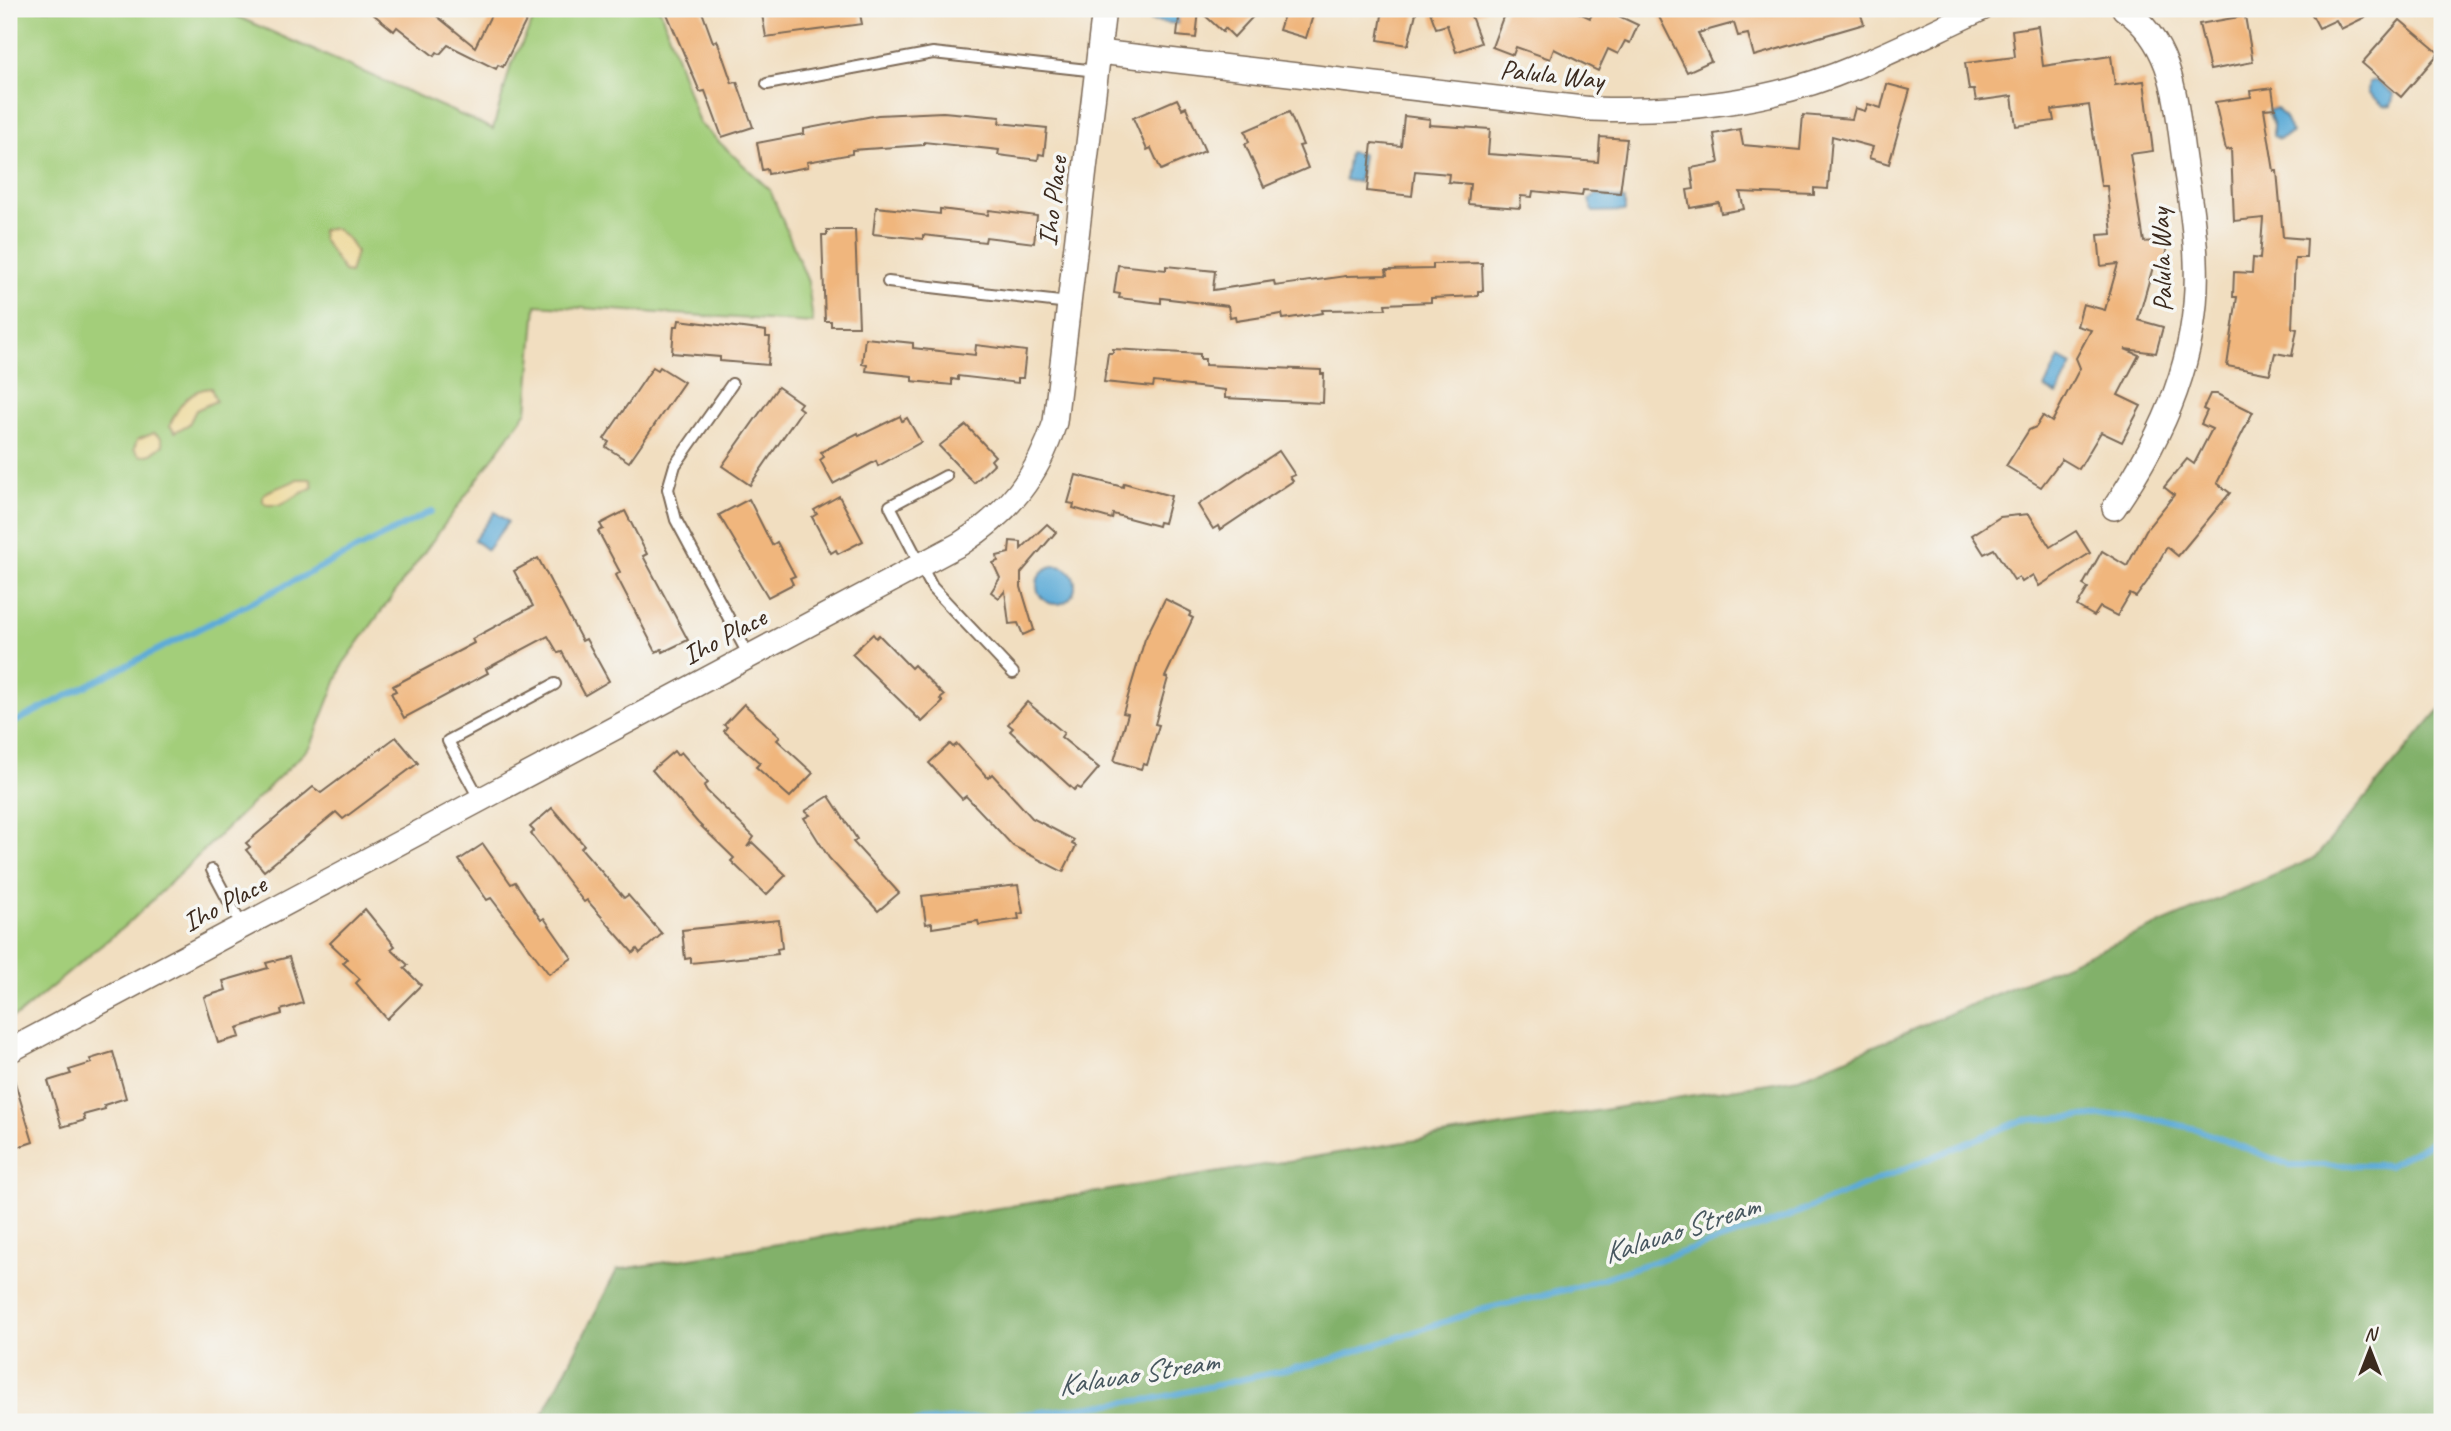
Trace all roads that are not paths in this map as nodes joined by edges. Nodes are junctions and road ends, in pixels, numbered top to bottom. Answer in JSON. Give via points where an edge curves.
{"nodes":[{"id":1,"x":1104,"y":9,"type":"edge"},
{"id":2,"x":1982,"y":9,"type":"edge"},
{"id":3,"x":2124,"y":9,"type":"edge"},
{"id":4,"x":1098,"y":62,"type":"junction"},
{"id":5,"x":767,"y":85,"type":"dead end"},
{"id":6,"x":888,"y":282,"type":"dead end"},
{"id":7,"x":1071,"y":303,"type":"junction"},
{"id":8,"x":732,"y":384,"type":"dead end"},
{"id":9,"x":946,"y":476,"type":"dead end"},
{"id":10,"x":2114,"y":508,"type":"dead end"},
{"id":11,"x":921,"y":564,"type":"junction"},
{"id":12,"x":749,"y":656,"type":"junction"},
{"id":13,"x":1013,"y":673,"type":"dead end"},
{"id":14,"x":555,"y":684,"type":"dead end"},
{"id":15,"x":480,"y":800,"type":"junction"},
{"id":16,"x":212,"y":870,"type":"dead end"},
{"id":17,"x":242,"y":926,"type":"junction"},
{"id":18,"x":9,"y":1051,"type":"edge"}],
"edges":[{"from":1,"to":4,"type":"street","name":"Iho Place"},
{"from":2,"to":4,"type":"street","name":"Palula Way","via":[[1815,82],[1736,102],[1664,110],[1592,109]]},
{"from":3,"to":10,"type":"street","name":"Palula Way","via":[[2154,39],[2172,81],[2194,233],[2196,285],[2189,346],[2172,407],[2145,462]]},
{"from":4,"to":5,"type":"lane","via":[[933,53]]},
{"from":4,"to":7,"type":"street","name":"Iho Place"},
{"from":6,"to":7,"type":"lane"},
{"from":7,"to":11,"type":"street","name":"Iho Place","via":[[1055,422],[1039,465],[1000,515],[960,544]]},
{"from":8,"to":12,"type":"lane","via":[[675,465],[668,489],[676,520]]},
{"from":9,"to":11,"type":"lane","via":[[890,506]]},
{"from":11,"to":12,"type":"street","name":"Iho Place"},
{"from":11,"to":13,"type":"lane","via":[[932,587]]},
{"from":12,"to":15,"type":"street","name":"Iho Place"},
{"from":14,"to":15,"type":"lane","via":[[448,741]]},
{"from":15,"to":17,"type":"street","name":"Iho Place"},
{"from":16,"to":17,"type":"lane"},
{"from":17,"to":18,"type":"street","name":"Iho Place"}]}
